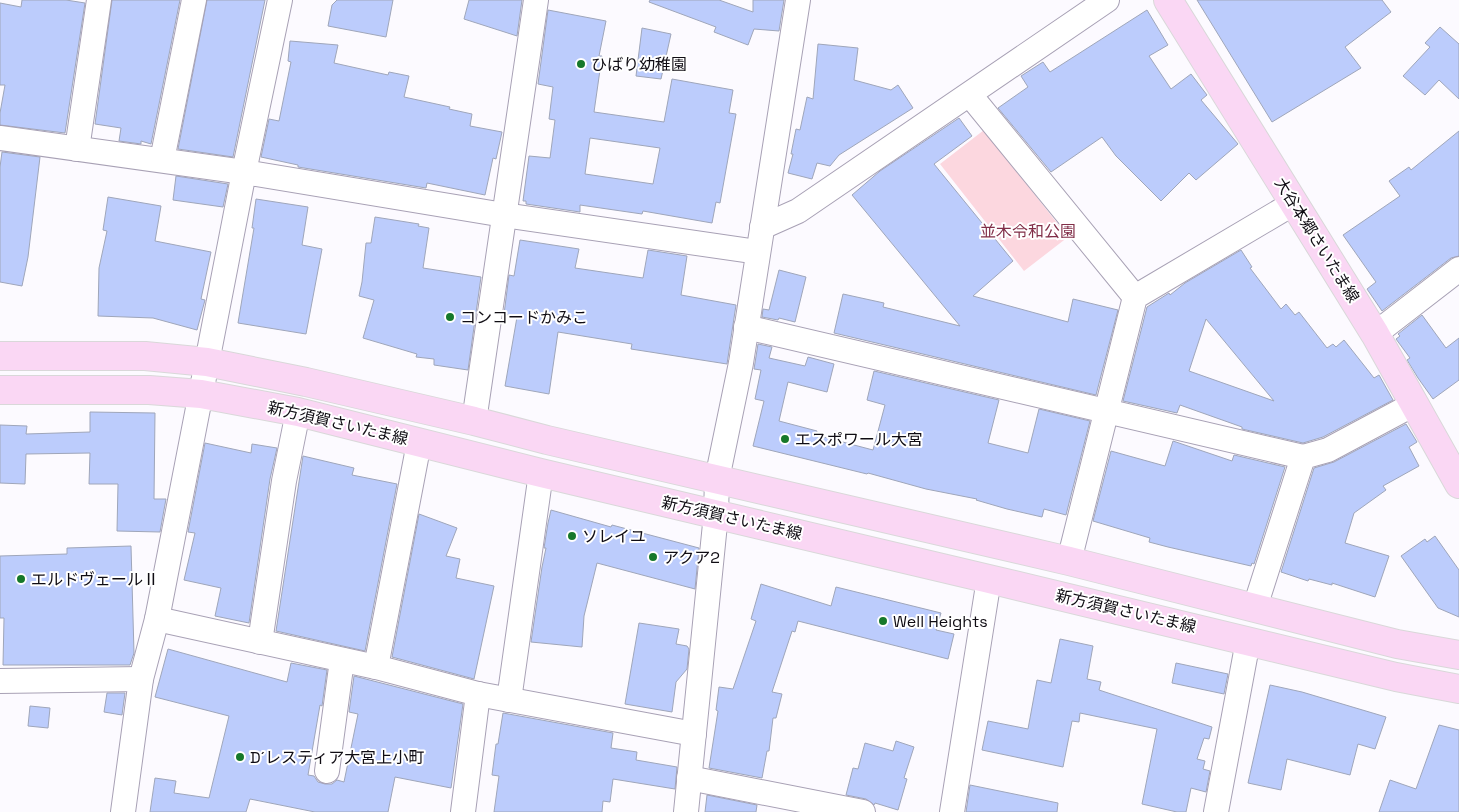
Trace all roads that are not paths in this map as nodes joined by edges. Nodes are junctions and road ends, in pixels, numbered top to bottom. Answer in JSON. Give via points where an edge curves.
{"nodes":[{"id":1,"x":100,"y":0,"type":"edge"},
{"id":2,"x":194,"y":0,"type":"edge"},
{"id":3,"x":280,"y":0,"type":"edge"},
{"id":4,"x":536,"y":0,"type":"edge"},
{"id":5,"x":798,"y":0,"type":"edge"},
{"id":6,"x":1107,"y":0,"type":"edge"},
{"id":7,"x":1168,"y":0,"type":"edge"},
{"id":8,"x":970,"y":95,"type":"junction"},
{"id":9,"x":0,"y":138,"type":"edge"},
{"id":10,"x":77,"y":149,"type":"junction"},
{"id":11,"x":162,"y":160,"type":"junction"},
{"id":12,"x":244,"y":172,"type":"junction"},
{"id":13,"x":1294,"y":203,"type":"junction"},
{"id":14,"x":504,"y":215,"type":"junction"},
{"id":15,"x":762,"y":227,"type":"junction"},
{"id":16,"x":758,"y":252,"type":"junction"},
{"id":17,"x":1459,"y":269,"type":"edge"},
{"id":18,"x":1135,"y":297,"type":"junction"},
{"id":19,"x":746,"y":327,"type":"junction"},
{"id":20,"x":1375,"y":334,"type":"junction"},
{"id":21,"x":0,"y":356,"type":"edge"},
{"id":22,"x":207,"y":362,"type":"junction"},
{"id":23,"x":0,"y":390,"type":"edge"},
{"id":24,"x":201,"y":394,"type":"junction"},
{"id":25,"x":1414,"y":404,"type":"junction"},
{"id":26,"x":1106,"y":410,"type":"junction"},
{"id":27,"x":298,"y":412,"type":"junction"},
{"id":28,"x":474,"y":421,"type":"junction"},
{"id":29,"x":419,"y":442,"type":"junction"},
{"id":30,"x":1303,"y":457,"type":"junction"},
{"id":31,"x":540,"y":473,"type":"junction"},
{"id":32,"x":718,"y":479,"type":"junction"},
{"id":33,"x":1459,"y":484,"type":"edge"},
{"id":34,"x":716,"y":514,"type":"junction"},
{"id":35,"x":1069,"y":561,"type":"junction"},
{"id":36,"x":989,"y":579,"type":"junction"},
{"id":37,"x":1255,"y":607,"type":"junction"},
{"id":38,"x":157,"y":619,"type":"junction"},
{"id":39,"x":1248,"y":640,"type":"junction"},
{"id":40,"x":260,"y":642,"type":"junction"},
{"id":41,"x":1459,"y":655,"type":"edge"},
{"id":42,"x":342,"y":660,"type":"junction"},
{"id":43,"x":376,"y":667,"type":"junction"},
{"id":44,"x":141,"y":679,"type":"junction"},
{"id":45,"x":0,"y":681,"type":"edge"},
{"id":46,"x":1459,"y":689,"type":"edge"},
{"id":47,"x":478,"y":694,"type":"junction"},
{"id":48,"x":509,"y":700,"type":"junction"},
{"id":49,"x":694,"y":734,"type":"junction"},
{"id":50,"x":327,"y":771,"type":"dead end"},
{"id":51,"x":689,"y":778,"type":"junction"},
{"id":52,"x":123,"y":812,"type":"edge"},
{"id":53,"x":463,"y":812,"type":"edge"},
{"id":54,"x":686,"y":812,"type":"edge"},
{"id":55,"x":863,"y":812,"type":"edge"},
{"id":56,"x":952,"y":812,"type":"edge"},
{"id":57,"x":1216,"y":812,"type":"edge"}],
"edges":[{"from":1,"to":10,"type":"street"},
{"from":2,"to":11,"type":"street"},
{"from":3,"to":12,"type":"street"},
{"from":4,"to":14,"type":"street"},
{"from":5,"to":15,"type":"street"},
{"from":6,"to":8,"type":"street"},
{"from":7,"to":13,"type":"main road","name":"大谷本郷さいたま線"},
{"from":8,"to":15,"type":"street","via":[[798,211]]},
{"from":8,"to":18,"type":"street"},
{"from":9,"to":10,"type":"street"},
{"from":10,"to":11,"type":"street"},
{"from":11,"to":12,"type":"street"},
{"from":12,"to":14,"type":"street"},
{"from":12,"to":22,"type":"street"},
{"from":13,"to":18,"type":"street"},
{"from":13,"to":20,"type":"main road","name":"大谷本郷さいたま線"},
{"from":14,"to":16,"type":"street"},
{"from":14,"to":28,"type":"street"},
{"from":15,"to":16,"type":"street"},
{"from":16,"to":19,"type":"street"},
{"from":17,"to":20,"type":"street"},
{"from":18,"to":26,"type":"street"},
{"from":19,"to":26,"type":"street"},
{"from":19,"to":32,"type":"street"},
{"from":20,"to":25,"type":"main road","name":"大谷本郷さいたま線"},
{"from":21,"to":22,"type":"main road","name":"新方須賀さいたま線","via":[[145,356]]},
{"from":22,"to":24,"type":"street"},
{"from":22,"to":28,"type":"main road","name":"新方須賀さいたま線"},
{"from":23,"to":24,"type":"main road","name":"新方須賀さいたま線","via":[[149,390]]},
{"from":24,"to":27,"type":"main road","name":"新方須賀さいたま線"},
{"from":24,"to":38,"type":"street"},
{"from":25,"to":30,"type":"street","via":[[1328,450]]},
{"from":25,"to":33,"type":"main road","name":"大谷本郷さいたま線"},
{"from":26,"to":30,"type":"street"},
{"from":26,"to":35,"type":"street"},
{"from":27,"to":29,"type":"main road","name":"新方須賀さいたま線"},
{"from":27,"to":40,"type":"street"},
{"from":28,"to":32,"type":"main road","name":"新方須賀さいたま線"},
{"from":29,"to":31,"type":"main road","name":"新方須賀さいたま線"},
{"from":29,"to":43,"type":"street"},
{"from":30,"to":37,"type":"street"},
{"from":31,"to":34,"type":"main road","name":"新方須賀さいたま線"},
{"from":31,"to":48,"type":"street"},
{"from":32,"to":34,"type":"street"},
{"from":32,"to":35,"type":"main road","name":"新方須賀さいたま線"},
{"from":34,"to":36,"type":"main road","name":"新方須賀さいたま線"},
{"from":34,"to":49,"type":"street"},
{"from":35,"to":37,"type":"main road","name":"新方須賀さいたま線"},
{"from":36,"to":39,"type":"main road","name":"新方須賀さいたま線"},
{"from":36,"to":56,"type":"street"},
{"from":37,"to":41,"type":"main road","name":"新方須賀さいたま線","via":[[1397,644]]},
{"from":38,"to":40,"type":"street"},
{"from":38,"to":44,"type":"street"},
{"from":39,"to":46,"type":"main road","name":"新方須賀さいたま線","via":[[1396,677]]},
{"from":39,"to":57,"type":"street"},
{"from":40,"to":42,"type":"street"},
{"from":42,"to":43,"type":"street"},
{"from":42,"to":50,"type":"street"},
{"from":43,"to":47,"type":"street"},
{"from":44,"to":45,"type":"street"},
{"from":44,"to":52,"type":"street"},
{"from":47,"to":48,"type":"street"},
{"from":47,"to":53,"type":"street"},
{"from":48,"to":49,"type":"street"},
{"from":49,"to":51,"type":"street"},
{"from":51,"to":54,"type":"street"},
{"from":51,"to":55,"type":"street"}]}
